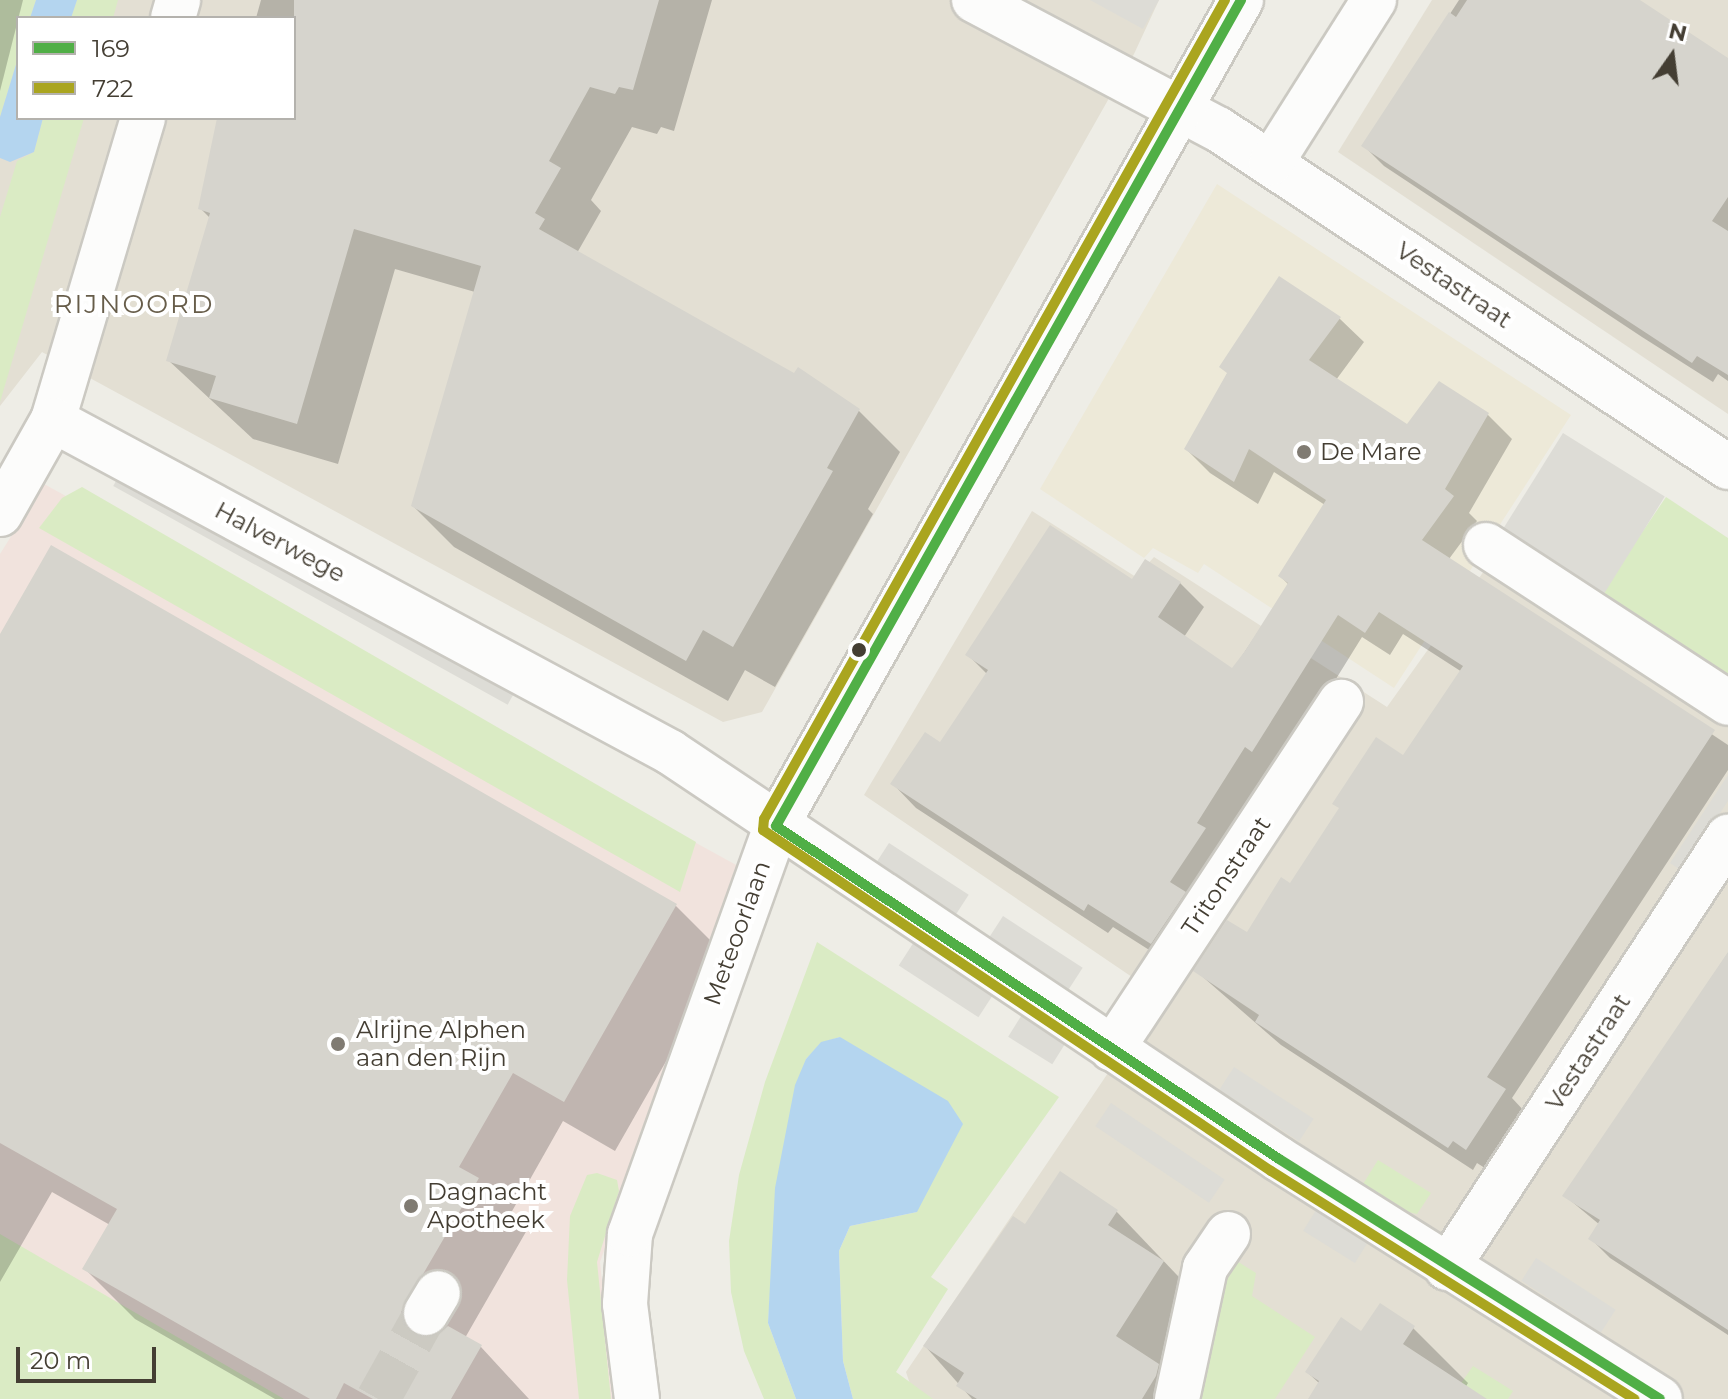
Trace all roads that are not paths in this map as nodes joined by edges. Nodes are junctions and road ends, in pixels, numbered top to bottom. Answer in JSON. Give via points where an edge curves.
{"nodes":[{"id":1,"x":974,"y":0,"type":"edge"},
{"id":2,"x":1241,"y":0,"type":"edge"},
{"id":3,"x":1374,"y":0,"type":"edge"},
{"id":4,"x":1177,"y":106,"type":"junction"},
{"id":5,"x":142,"y":120,"type":"edge"},
{"id":6,"x":1271,"y":163,"type":"junction"},
{"id":7,"x":53,"y":420,"type":"junction"},
{"id":8,"x":1728,"y":467,"type":"edge"},
{"id":9,"x":0,"y":514,"type":"edge"},
{"id":10,"x":1486,"y":545,"type":"dead end"},
{"id":11,"x":1341,"y":702,"type":"dead end"},
{"id":12,"x":1728,"y":703,"type":"edge"},
{"id":13,"x":776,"y":826,"type":"junction"},
{"id":14,"x":1728,"y":837,"type":"edge"},
{"id":15,"x":1112,"y":1049,"type":"junction"},
{"id":16,"x":1228,"y":1234,"type":"dead end"},
{"id":17,"x":1447,"y":1268,"type":"junction"},
{"id":18,"x":637,"y":1399,"type":"edge"},
{"id":19,"x":1177,"y":1399,"type":"edge"},
{"id":20,"x":1660,"y":1399,"type":"edge"}],
"edges":[{"from":1,"to":4,"type":"street","name":"Vestastraat"},
{"from":2,"to":4,"type":"street","name":"Meteoorlaan"},
{"from":3,"to":6,"type":"street"},
{"from":4,"to":6,"type":"street","name":"Vestastraat"},
{"from":4,"to":13,"type":"street","name":"Meteoorlaan"},
{"from":5,"to":7,"type":"street"},
{"from":6,"to":8,"type":"street","name":"Vestastraat"},
{"from":7,"to":9,"type":"street"},
{"from":7,"to":13,"type":"street","name":"Halverwege","via":[[670,752],[743,798]]},
{"from":10,"to":12,"type":"street"},
{"from":11,"to":15,"type":"street","name":"Tritonstraat"},
{"from":13,"to":15,"type":"street","name":"Halverwege"},
{"from":13,"to":18,"type":"street","name":"Meteoorlaan","via":[[630,1234],[625,1304]]},
{"from":14,"to":17,"type":"street","name":"Vestastraat"},
{"from":15,"to":17,"type":"street","name":"Halverwege"},
{"from":16,"to":19,"type":"street","via":[[1205,1268]]},
{"from":17,"to":20,"type":"street","name":"Halverwege"}]}
